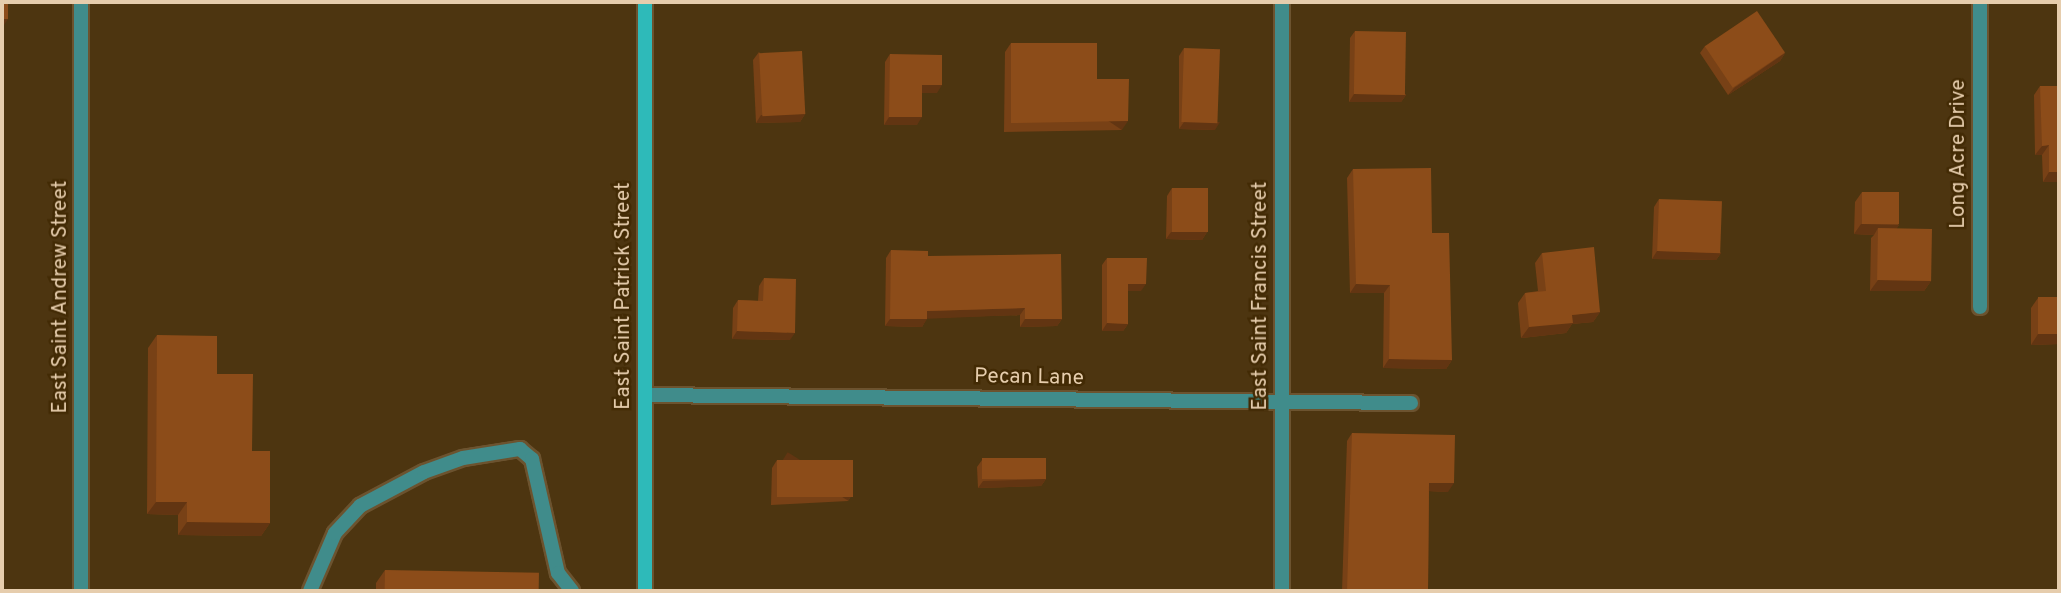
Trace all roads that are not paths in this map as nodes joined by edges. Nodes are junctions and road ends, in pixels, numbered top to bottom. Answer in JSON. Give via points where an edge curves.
{"nodes":[{"id":1,"x":81,"y":2,"type":"edge"},
{"id":2,"x":645,"y":2,"type":"edge"},
{"id":3,"x":1282,"y":2,"type":"edge"},
{"id":4,"x":1980,"y":2,"type":"edge"},
{"id":5,"x":1980,"y":307,"type":"dead end"},
{"id":6,"x":645,"y":395,"type":"junction"},
{"id":7,"x":1282,"y":401,"type":"junction"},
{"id":8,"x":1411,"y":403,"type":"dead end"},
{"id":9,"x":80,"y":591,"type":"edge"},
{"id":10,"x":310,"y":591,"type":"edge"},
{"id":11,"x":572,"y":591,"type":"edge"},
{"id":12,"x":645,"y":591,"type":"edge"},
{"id":13,"x":1282,"y":591,"type":"edge"}],
"edges":[{"from":1,"to":9,"type":"street","name":"East Saint Andrew Street"},
{"from":2,"to":6,"type":"main road","name":"East Saint Patrick Street"},
{"from":3,"to":7,"type":"street","name":"East Saint Francis Street"},
{"from":4,"to":5,"type":"street","name":"Long Acre Drive"},
{"from":6,"to":7,"type":"street","name":"Pecan Lane"},
{"from":6,"to":12,"type":"main road","name":"East Saint Patrick Street"},
{"from":7,"to":8,"type":"street","name":"Pecan Lane"},
{"from":7,"to":13,"type":"street","name":"East Saint Francis Street"},
{"from":10,"to":11,"type":"street","via":[[335,533],[360,506],[424,471],[463,458],[520,449],[532,459],[558,572]]}]}
